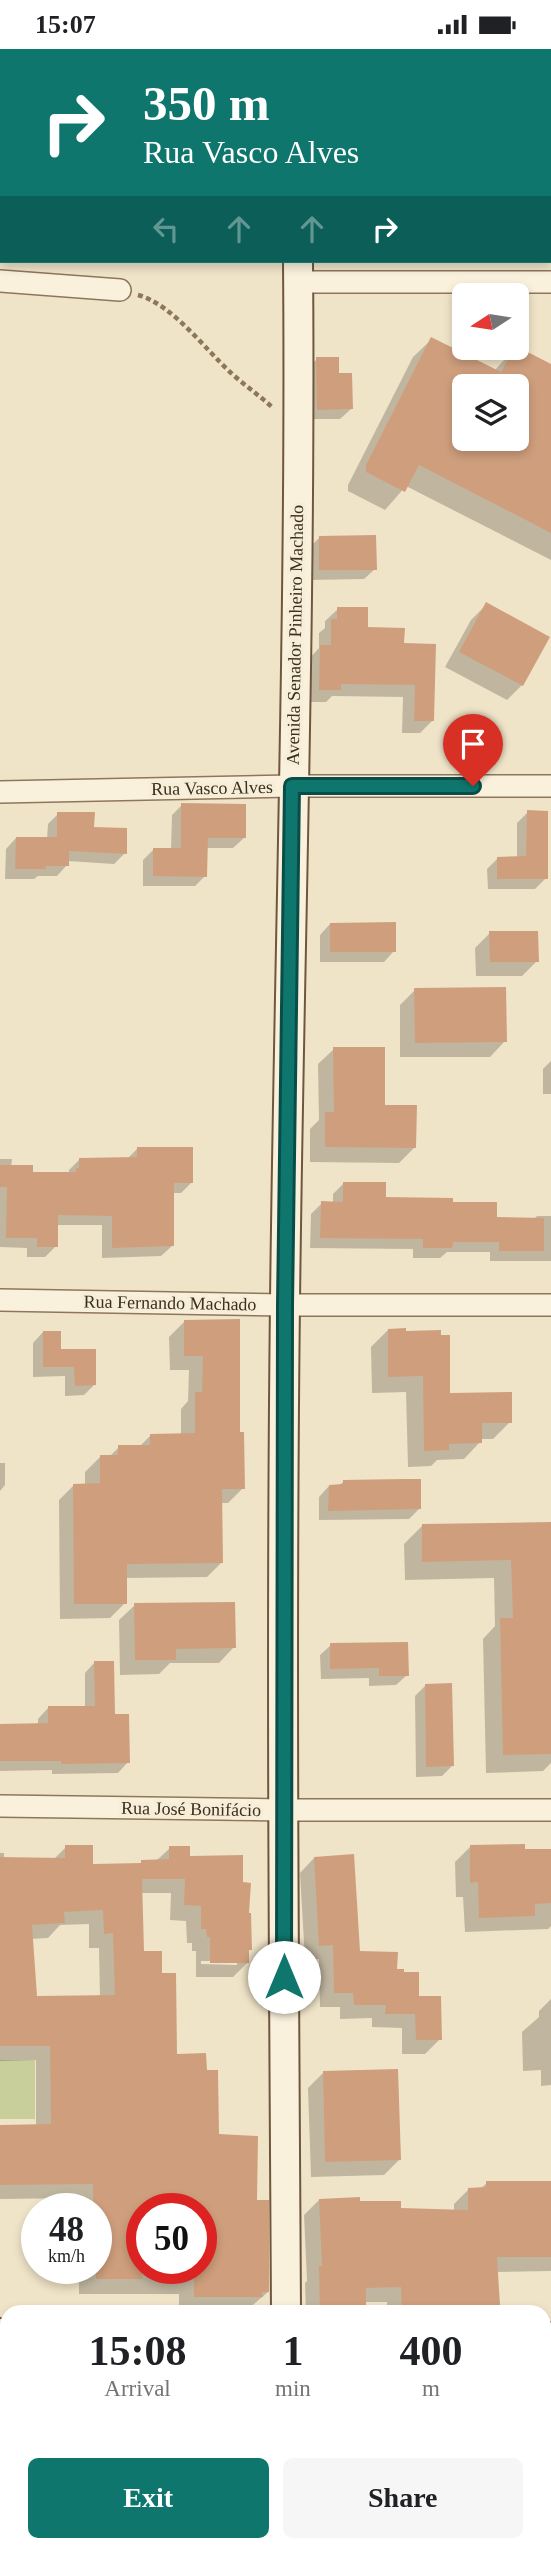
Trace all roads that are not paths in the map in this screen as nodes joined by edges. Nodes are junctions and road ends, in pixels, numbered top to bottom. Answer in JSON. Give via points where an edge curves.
{"nodes":[{"id":1,"x":298,"y":271,"type":"edge"},
{"id":2,"x":0,"y":281,"type":"edge"},
{"id":3,"x":551,"y":282,"type":"edge"},
{"id":4,"x":120,"y":290,"type":"road end"},
{"id":5,"x":292,"y":786,"type":"junction"},
{"id":6,"x":551,"y":786,"type":"edge"},
{"id":7,"x":0,"y":792,"type":"edge"},
{"id":8,"x":0,"y":1300,"type":"edge"},
{"id":9,"x":285,"y":1305,"type":"junction"},
{"id":10,"x":551,"y":1305,"type":"edge"},
{"id":11,"x":0,"y":1805,"type":"edge"},
{"id":12,"x":283,"y":1810,"type":"junction"},
{"id":13,"x":551,"y":1810,"type":"edge"},
{"id":14,"x":286,"y":2305,"type":"edge"}],
"edges":[{"from":1,"to":3,"type":"street"},
{"from":1,"to":5,"type":"main road","name":"Avenida Senador Pinheiro Machado"},
{"from":2,"to":4,"type":"street"},
{"from":5,"to":6,"type":"street","name":"Rua Vasco Alves"},
{"from":5,"to":7,"type":"street","name":"Rua Vasco Alves"},
{"from":5,"to":9,"type":"main road","name":"Avenida Senador Pinheiro Machado"},
{"from":8,"to":9,"type":"street","name":"Rua Fernando Machado"},
{"from":9,"to":10,"type":"street","name":"Rua Fernando Machado"},
{"from":9,"to":12,"type":"main road","name":"Avenida Senador Pinheiro Machado"},
{"from":11,"to":12,"type":"street","name":"Rua José Bonifácio"},
{"from":12,"to":13,"type":"street","name":"Rua José Bonifácio"},
{"from":12,"to":14,"type":"main road","name":"Avenida Senador Pinheiro Machado"}]}
